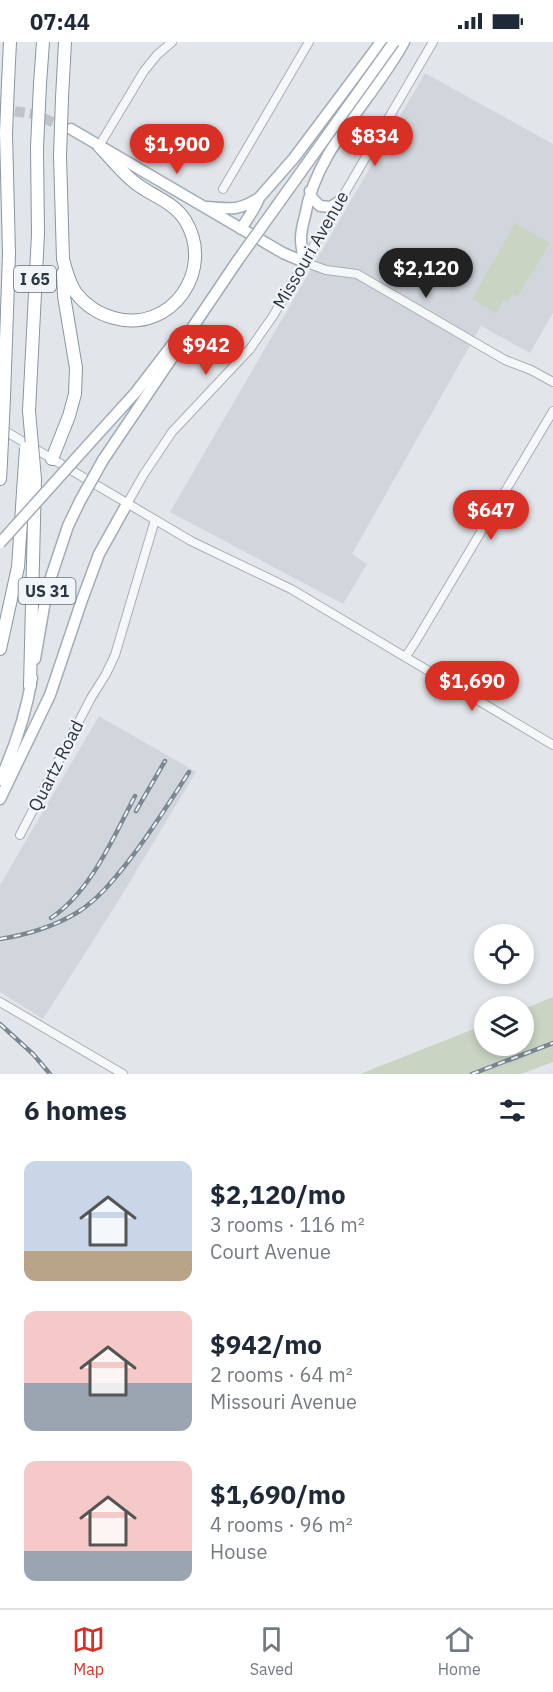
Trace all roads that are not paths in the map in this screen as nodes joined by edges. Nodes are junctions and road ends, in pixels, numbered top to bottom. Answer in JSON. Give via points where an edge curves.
{"nodes":[{"id":1,"x":10,"y":42,"type":"edge"},
{"id":2,"x":43,"y":42,"type":"edge"},
{"id":3,"x":65,"y":42,"type":"edge"},
{"id":4,"x":172,"y":42,"type":"edge"},
{"id":5,"x":308,"y":42,"type":"edge"},
{"id":6,"x":381,"y":42,"type":"edge"},
{"id":7,"x":394,"y":42,"type":"edge"},
{"id":8,"x":404,"y":42,"type":"edge"},
{"id":9,"x":433,"y":42,"type":"edge"},
{"id":10,"x":71,"y":129,"type":"tunnel mouth"},
{"id":11,"x":6,"y":136,"type":"junction"},
{"id":12,"x":99,"y":146,"type":"junction"},
{"id":13,"x":0,"y":152,"type":"edge"},
{"id":14,"x":223,"y":189,"type":"dead end"},
{"id":15,"x":310,"y":190,"type":"junction"},
{"id":16,"x":259,"y":198,"type":"junction"},
{"id":17,"x":340,"y":201,"type":"junction"},
{"id":18,"x":204,"y":207,"type":"junction"},
{"id":19,"x":241,"y":229,"type":"junction"},
{"id":20,"x":62,"y":236,"type":"junction"},
{"id":21,"x":238,"y":260,"type":"junction"},
{"id":22,"x":304,"y":262,"type":"junction"},
{"id":23,"x":553,"y":382,"type":"edge"},
{"id":24,"x":553,"y":411,"type":"edge"},
{"id":25,"x":0,"y":428,"type":"edge"},
{"id":26,"x":52,"y":459,"type":"junction"},
{"id":27,"x":30,"y":478,"type":"junction"},
{"id":28,"x":0,"y":479,"type":"edge"},
{"id":29,"x":128,"y":502,"type":"junction"},
{"id":30,"x":155,"y":520,"type":"junction"},
{"id":31,"x":0,"y":543,"type":"edge"},
{"id":32,"x":0,"y":649,"type":"edge"},
{"id":33,"x":406,"y":657,"type":"junction"},
{"id":34,"x":30,"y":686,"type":"junction"},
{"id":35,"x":553,"y":745,"type":"edge"},
{"id":36,"x":0,"y":780,"type":"edge"},
{"id":37,"x":0,"y":799,"type":"edge"},
{"id":38,"x":20,"y":834,"type":"dead end"},
{"id":39,"x":0,"y":1002,"type":"edge"},
{"id":40,"x":123,"y":1074,"type":"edge"}],
"edges":[{"from":1,"to":11,"type":"highway","number":"I 65","bridge":true},
{"from":2,"to":27,"type":"highway","number":"I 65","bridge":true},
{"from":3,"to":20,"type":"highway","bridge":true,"via":[[60,156]]},
{"from":4,"to":12,"type":"street","via":[[144,71]]},
{"from":5,"to":14,"type":"street"},
{"from":6,"to":16,"type":"main road","via":[[307,142]]},
{"from":7,"to":21,"type":"main road","number":"US 31","bridge":true},
{"from":8,"to":15,"type":"main road","via":[[319,170]]},
{"from":9,"to":17,"type":"street","name":"Missouri Avenue"},
{"from":10,"to":12,"type":"main road"},
{"from":11,"to":13,"type":"highway"},
{"from":11,"to":28,"type":"highway","number":"I 65","bridge":true,"via":[[9,254]]},
{"from":12,"to":18,"type":"main road"},
{"from":12,"to":20,"type":"highway","via":[[134,183],[170,204],[185,220],[196,252],[191,281],[162,313],[135,321],[107,316],[84,303],[74,289],[63,259]]},
{"from":15,"to":17,"type":"main road","via":[[320,206],[331,207]]},
{"from":15,"to":22,"type":"main road","via":[[301,239]]},
{"from":16,"to":18,"type":"main road","via":[[238,208]]},
{"from":16,"to":19,"type":"main road"},
{"from":17,"to":22,"type":"street","name":"Missouri Avenue"},
{"from":18,"to":19,"type":"main road"},
{"from":19,"to":22,"type":"main road"},
{"from":20,"to":26,"type":"highway","via":[[64,297],[76,368],[75,394]]},
{"from":21,"to":31,"type":"main road","number":"US 31","bridge":true,"via":[[136,392]]},
{"from":21,"to":34,"type":"main road","number":"US 31","bridge":true,"via":[[103,460],[80,501],[47,589]]},
{"from":22,"to":23,"type":"street","via":[[357,274],[505,360]]},
{"from":22,"to":29,"type":"street","name":"Missouri Avenue","via":[[250,349],[172,432]]},
{"from":24,"to":33,"type":"street"},
{"from":25,"to":26,"type":"street"},
{"from":26,"to":29,"type":"street"},
{"from":27,"to":32,"type":"highway","number":"I 65","via":[[18,567]]},
{"from":27,"to":34,"type":"highway"},
{"from":29,"to":30,"type":"street"},
{"from":29,"to":37,"type":"main road","via":[[99,554],[50,695]]},
{"from":30,"to":33,"type":"street","via":[[207,550],[291,589]]},
{"from":30,"to":38,"type":"street","name":"Quartz Road","via":[[115,655]]},
{"from":33,"to":35,"type":"street"},
{"from":34,"to":36,"type":"main road","number":"US 31","via":[[14,750]]},
{"from":39,"to":40,"type":"street"}]}
